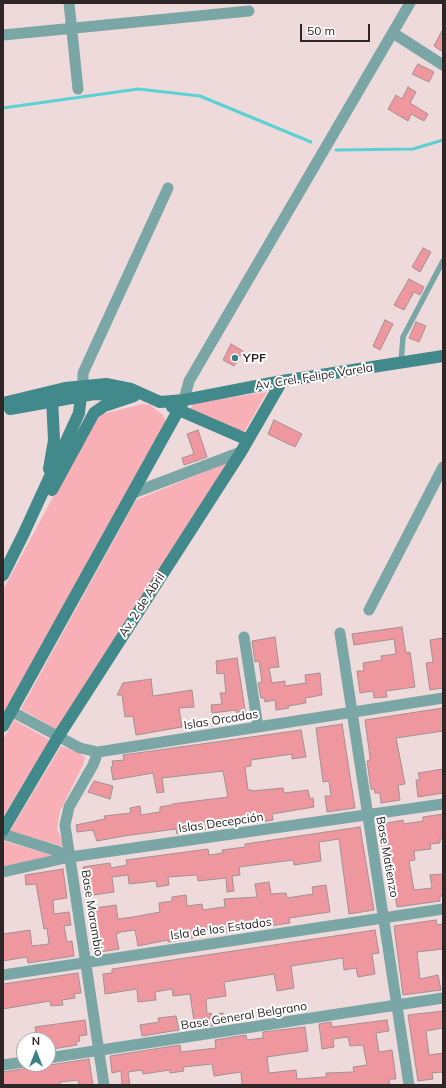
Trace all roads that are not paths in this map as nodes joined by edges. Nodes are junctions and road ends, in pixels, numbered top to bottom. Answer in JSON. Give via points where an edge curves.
{"nodes":[{"id":1,"x":69,"y":3,"type":"edge"},
{"id":2,"x":410,"y":3,"type":"edge"},
{"id":3,"x":249,"y":12,"type":"dead end"},
{"id":4,"x":71,"y":29,"type":"junction"},
{"id":5,"x":393,"y":33,"type":"junction"},
{"id":6,"x":3,"y":35,"type":"edge"},
{"id":7,"x":443,"y":65,"type":"edge"},
{"id":8,"x":78,"y":89,"type":"dead end"},
{"id":9,"x":168,"y":188,"type":"dead end"},
{"id":10,"x":443,"y":261,"type":"edge"},
{"id":11,"x":443,"y":356,"type":"edge"},
{"id":12,"x":401,"y":363,"type":"junction"},
{"id":13,"x":282,"y":382,"type":"junction"},
{"id":14,"x":77,"y":389,"type":"junction"},
{"id":15,"x":134,"y":396,"type":"junction"},
{"id":16,"x":147,"y":397,"type":"junction"},
{"id":17,"x":184,"y":400,"type":"junction"},
{"id":18,"x":51,"y":401,"type":"junction"},
{"id":19,"x":160,"y":402,"type":"junction"},
{"id":20,"x":3,"y":403,"type":"edge"},
{"id":21,"x":3,"y":410,"type":"edge"},
{"id":22,"x":179,"y":411,"type":"junction"},
{"id":23,"x":248,"y":440,"type":"junction"},
{"id":24,"x":241,"y":452,"type":"junction"},
{"id":25,"x":443,"y":467,"type":"edge"},
{"id":26,"x":133,"y":493,"type":"junction"},
{"id":27,"x":30,"y":522,"type":"junction"},
{"id":28,"x":23,"y":535,"type":"junction"},
{"id":29,"x":3,"y":575,"type":"edge"},
{"id":30,"x":369,"y":610,"type":"dead end"},
{"id":31,"x":340,"y":634,"type":"dead end"},
{"id":32,"x":244,"y":637,"type":"dead end"},
{"id":33,"x":443,"y":698,"type":"edge"},
{"id":34,"x":11,"y":711,"type":"junction"},
{"id":35,"x":351,"y":713,"type":"junction"},
{"id":36,"x":3,"y":726,"type":"edge"},
{"id":37,"x":258,"y":727,"type":"junction"},
{"id":38,"x":58,"y":737,"type":"junction"},
{"id":39,"x":98,"y":752,"type":"junction"},
{"id":40,"x":443,"y":804,"type":"edge"},
{"id":41,"x":366,"y":816,"type":"junction"},
{"id":42,"x":3,"y":830,"type":"edge"},
{"id":43,"x":3,"y":834,"type":"edge"},
{"id":44,"x":70,"y":858,"type":"junction"},
{"id":45,"x":3,"y":872,"type":"edge"},
{"id":46,"x":443,"y":909,"type":"edge"},
{"id":47,"x":384,"y":918,"type":"junction"},
{"id":48,"x":86,"y":962,"type":"junction"},
{"id":49,"x":3,"y":976,"type":"edge"},
{"id":50,"x":443,"y":998,"type":"edge"},
{"id":51,"x":397,"y":1006,"type":"junction"},
{"id":52,"x":99,"y":1051,"type":"junction"},
{"id":53,"x":56,"y":1057,"type":"edge"},
{"id":54,"x":16,"y":1063,"type":"edge"},
{"id":55,"x":3,"y":1065,"type":"edge"},
{"id":56,"x":104,"y":1085,"type":"edge"},
{"id":57,"x":409,"y":1085,"type":"edge"}],
"edges":[{"from":1,"to":4,"type":"street"},
{"from":2,"to":5,"type":"street"},
{"from":3,"to":4,"type":"street"},
{"from":4,"to":6,"type":"street"},
{"from":4,"to":8,"type":"street"},
{"from":5,"to":7,"type":"street"},
{"from":5,"to":17,"type":"street","via":[[189,382]]},
{"from":9,"to":14,"type":"street"},
{"from":10,"to":12,"type":"lane","via":[[403,337]]},
{"from":11,"to":12,"type":"main road","name":"Av. Crel. Felipe Varela"},
{"from":12,"to":13,"type":"main road","name":"Av. Crel. Felipe Varela"},
{"from":13,"to":17,"type":"main road","name":"Av. Crel. Felipe Varela"},
{"from":13,"to":23,"type":"main road","name":"Av. 2 de Abril"},
{"from":14,"to":15,"type":"main road"},
{"from":14,"to":16,"type":"main road","via":[[117,385]]},
{"from":14,"to":18,"type":"main road","via":[[54,395]]},
{"from":14,"to":20,"type":"main road"},
{"from":14,"to":27,"type":"main road","via":[[80,408]]},
{"from":15,"to":16,"type":"main road"},
{"from":15,"to":27,"type":"main road","via":[[104,406],[94,413],[49,496]]},
{"from":16,"to":19,"type":"main road"},
{"from":17,"to":19,"type":"main road","name":"Av. Crel. Felipe Varela"},
{"from":17,"to":22,"type":"main road"},
{"from":18,"to":21,"type":"main road"},
{"from":18,"to":28,"type":"main road","via":[[54,440],[52,458]]},
{"from":19,"to":22,"type":"main road"},
{"from":22,"to":23,"type":"main road"},
{"from":22,"to":26,"type":"main road"},
{"from":23,"to":24,"type":"main road","name":"Av. 2 de Abril"},
{"from":24,"to":26,"type":"street"},
{"from":24,"to":38,"type":"main road","name":"Av. 2 de Abril"},
{"from":25,"to":30,"type":"street"},
{"from":26,"to":34,"type":"main road"},
{"from":27,"to":28,"type":"main road"},
{"from":28,"to":29,"type":"main road"},
{"from":31,"to":35,"type":"street","name":"Base Matienzo"},
{"from":32,"to":37,"type":"street"},
{"from":33,"to":35,"type":"street","name":"Islas Orcadas"},
{"from":34,"to":36,"type":"main road"},
{"from":34,"to":38,"type":"street","name":"Islas Orcadas"},
{"from":35,"to":37,"type":"street","name":"Islas Orcadas"},
{"from":35,"to":41,"type":"street","name":"Base Matienzo"},
{"from":37,"to":39,"type":"street","name":"Islas Orcadas"},
{"from":38,"to":39,"type":"street","name":"Islas Orcadas","via":[[80,748]]},
{"from":38,"to":42,"type":"main road","name":"Av. 2 de Abril"},
{"from":39,"to":44,"type":"street","name":"Base Marambio","via":[[66,816]]},
{"from":40,"to":41,"type":"street","name":"Islas Decepción"},
{"from":41,"to":44,"type":"street","name":"Islas Decepción"},
{"from":41,"to":47,"type":"street","name":"Base Matienzo"},
{"from":43,"to":44,"type":"street","via":[[57,851]]},
{"from":44,"to":45,"type":"street","name":"Islas Decepción"},
{"from":44,"to":48,"type":"street","name":"Base Marambio"},
{"from":46,"to":47,"type":"street","name":"Isla de los Estados"},
{"from":47,"to":48,"type":"street","name":"Isla de los Estados"},
{"from":47,"to":51,"type":"street","name":"Base Matienzo"},
{"from":48,"to":49,"type":"street","name":"Isla de los Estados"},
{"from":48,"to":52,"type":"street","name":"Base Marambio"},
{"from":50,"to":51,"type":"street","name":"Base General Belgrano"},
{"from":51,"to":52,"type":"street","name":"Base General Belgrano"},
{"from":51,"to":57,"type":"street","name":"Base Matienzo"},
{"from":52,"to":53,"type":"street","name":"Base General Belgrano"},
{"from":52,"to":56,"type":"street","name":"Base Marambio"},
{"from":54,"to":55,"type":"street"}]}
